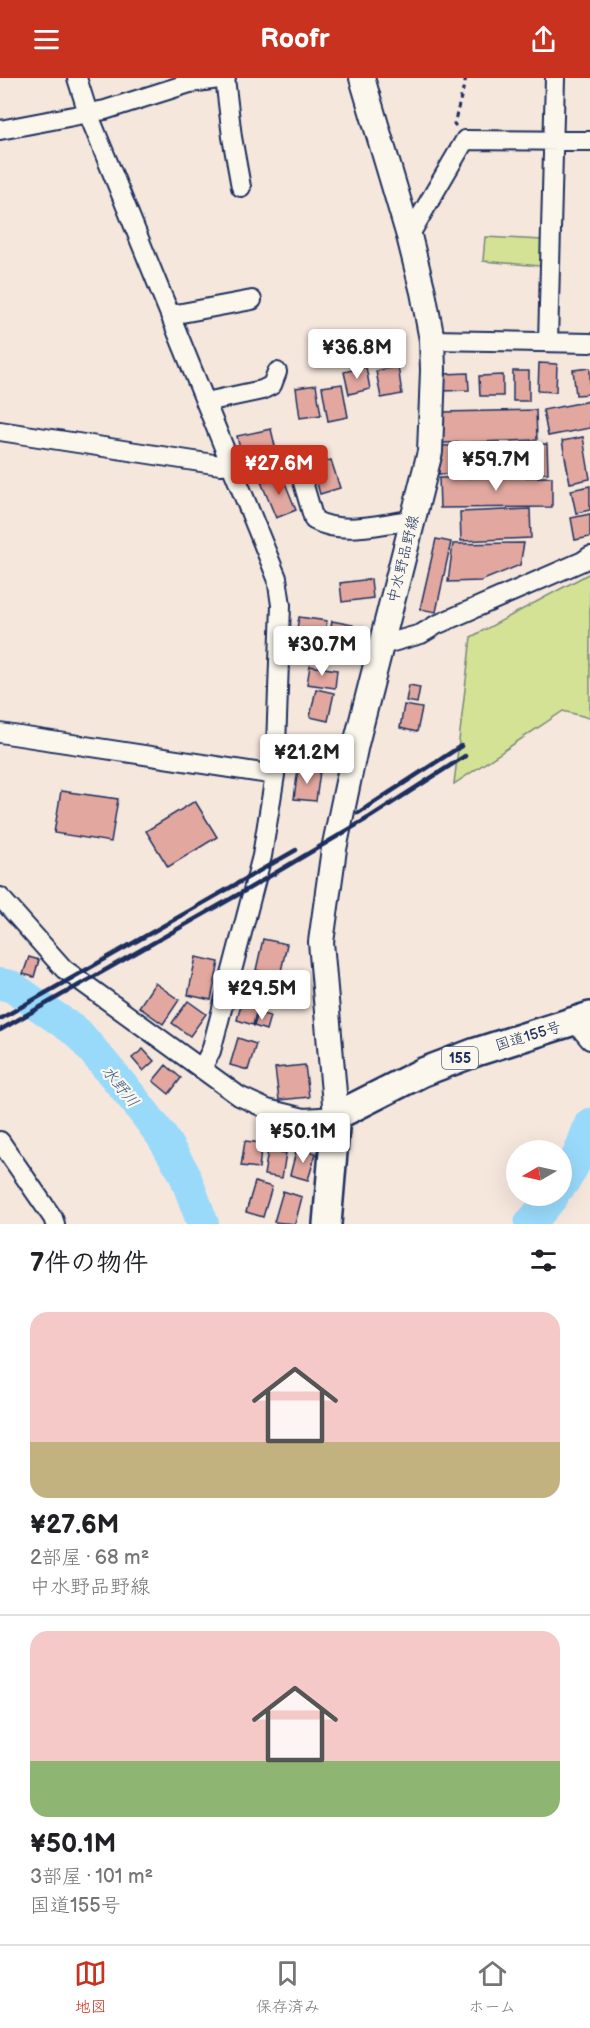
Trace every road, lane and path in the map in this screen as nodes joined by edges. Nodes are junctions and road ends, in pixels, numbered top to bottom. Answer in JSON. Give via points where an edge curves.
{"nodes":[{"id":1,"x":77,"y":78,"type":"edge"},
{"id":2,"x":225,"y":78,"type":"edge"},
{"id":3,"x":362,"y":78,"type":"edge"},
{"id":4,"x":466,"y":78,"type":"edge"},
{"id":5,"x":555,"y":78,"type":"edge"},
{"id":6,"x":88,"y":113,"type":"junction"},
{"id":7,"x":0,"y":130,"type":"edge"},
{"id":8,"x":465,"y":140,"type":"junction"},
{"id":9,"x":554,"y":140,"type":"junction"},
{"id":10,"x":590,"y":141,"type":"edge"},
{"id":11,"x":241,"y":186,"type":"dead end"},
{"id":12,"x":409,"y":236,"type":"junction"},
{"id":13,"x":252,"y":300,"type":"dead end"},
{"id":14,"x":171,"y":315,"type":"junction"},
{"id":15,"x":432,"y":340,"type":"junction"},
{"id":16,"x":549,"y":342,"type":"junction"},
{"id":17,"x":590,"y":343,"type":"edge"},
{"id":18,"x":277,"y":372,"type":"dead end"},
{"id":19,"x":206,"y":402,"type":"junction"},
{"id":20,"x":0,"y":431,"type":"edge"},
{"id":21,"x":232,"y":465,"type":"junction"},
{"id":22,"x":300,"y":472,"type":"dead end"},
{"id":23,"x":413,"y":520,"type":"junction"},
{"id":24,"x":590,"y":556,"type":"edge"},
{"id":25,"x":382,"y":645,"type":"junction"},
{"id":26,"x":0,"y":733,"type":"edge"},
{"id":27,"x":275,"y":775,"type":"junction"},
{"id":28,"x":0,"y":897,"type":"edge"},
{"id":29,"x":585,"y":1026,"type":"edge"},
{"id":30,"x":202,"y":1068,"type":"junction"},
{"id":31,"x":336,"y":1116,"type":"junction"},
{"id":32,"x":0,"y":1141,"type":"edge"},
{"id":33,"x":55,"y":1224,"type":"edge"},
{"id":34,"x":327,"y":1224,"type":"edge"}],
"edges":[{"from":1,"to":6,"type":"street"},
{"from":2,"to":6,"type":"street","via":[[190,83]]},
{"from":2,"to":11,"type":"street"},
{"from":3,"to":12,"type":"main road","name":"中水野品野線"},
{"from":4,"to":8,"type":"path","via":[[454,124]]},
{"from":5,"to":9,"type":"street"},
{"from":6,"to":7,"type":"street"},
{"from":6,"to":14,"type":"street"},
{"from":8,"to":9,"type":"street"},
{"from":8,"to":12,"type":"street"},
{"from":9,"to":10,"type":"street"},
{"from":9,"to":16,"type":"street"},
{"from":12,"to":15,"type":"main road","name":"中水野品野線"},
{"from":13,"to":14,"type":"street"},
{"from":14,"to":19,"type":"street"},
{"from":15,"to":16,"type":"street"},
{"from":15,"to":23,"type":"main road","name":"中水野品野線","via":[[430,452]]},
{"from":16,"to":17,"type":"street"},
{"from":18,"to":19,"type":"street","via":[[272,385],[262,390]]},
{"from":19,"to":21,"type":"street"},
{"from":20,"to":21,"type":"street"},
{"from":21,"to":27,"type":"street","via":[[276,578],[281,605]]},
{"from":22,"to":23,"type":"street","via":[[314,520],[326,526],[345,529]]},
{"from":23,"to":25,"type":"main road","name":"中水野品野線"},
{"from":24,"to":25,"type":"street","via":[[421,634]]},
{"from":25,"to":31,"type":"main road","name":"中水野品野線","via":[[343,804],[321,942]]},
{"from":26,"to":27,"type":"street"},
{"from":27,"to":30,"type":"street","via":[[262,856],[211,1051]]},
{"from":28,"to":30,"type":"street","via":[[64,969]]},
{"from":29,"to":31,"type":"highway","name":"国道155号","number":"155","via":[[476,1052],[423,1072]]},
{"from":30,"to":31,"type":"street","via":[[238,1096],[267,1109],[304,1118]]},
{"from":31,"to":34,"type":"highway"},
{"from":32,"to":33,"type":"street"}]}
